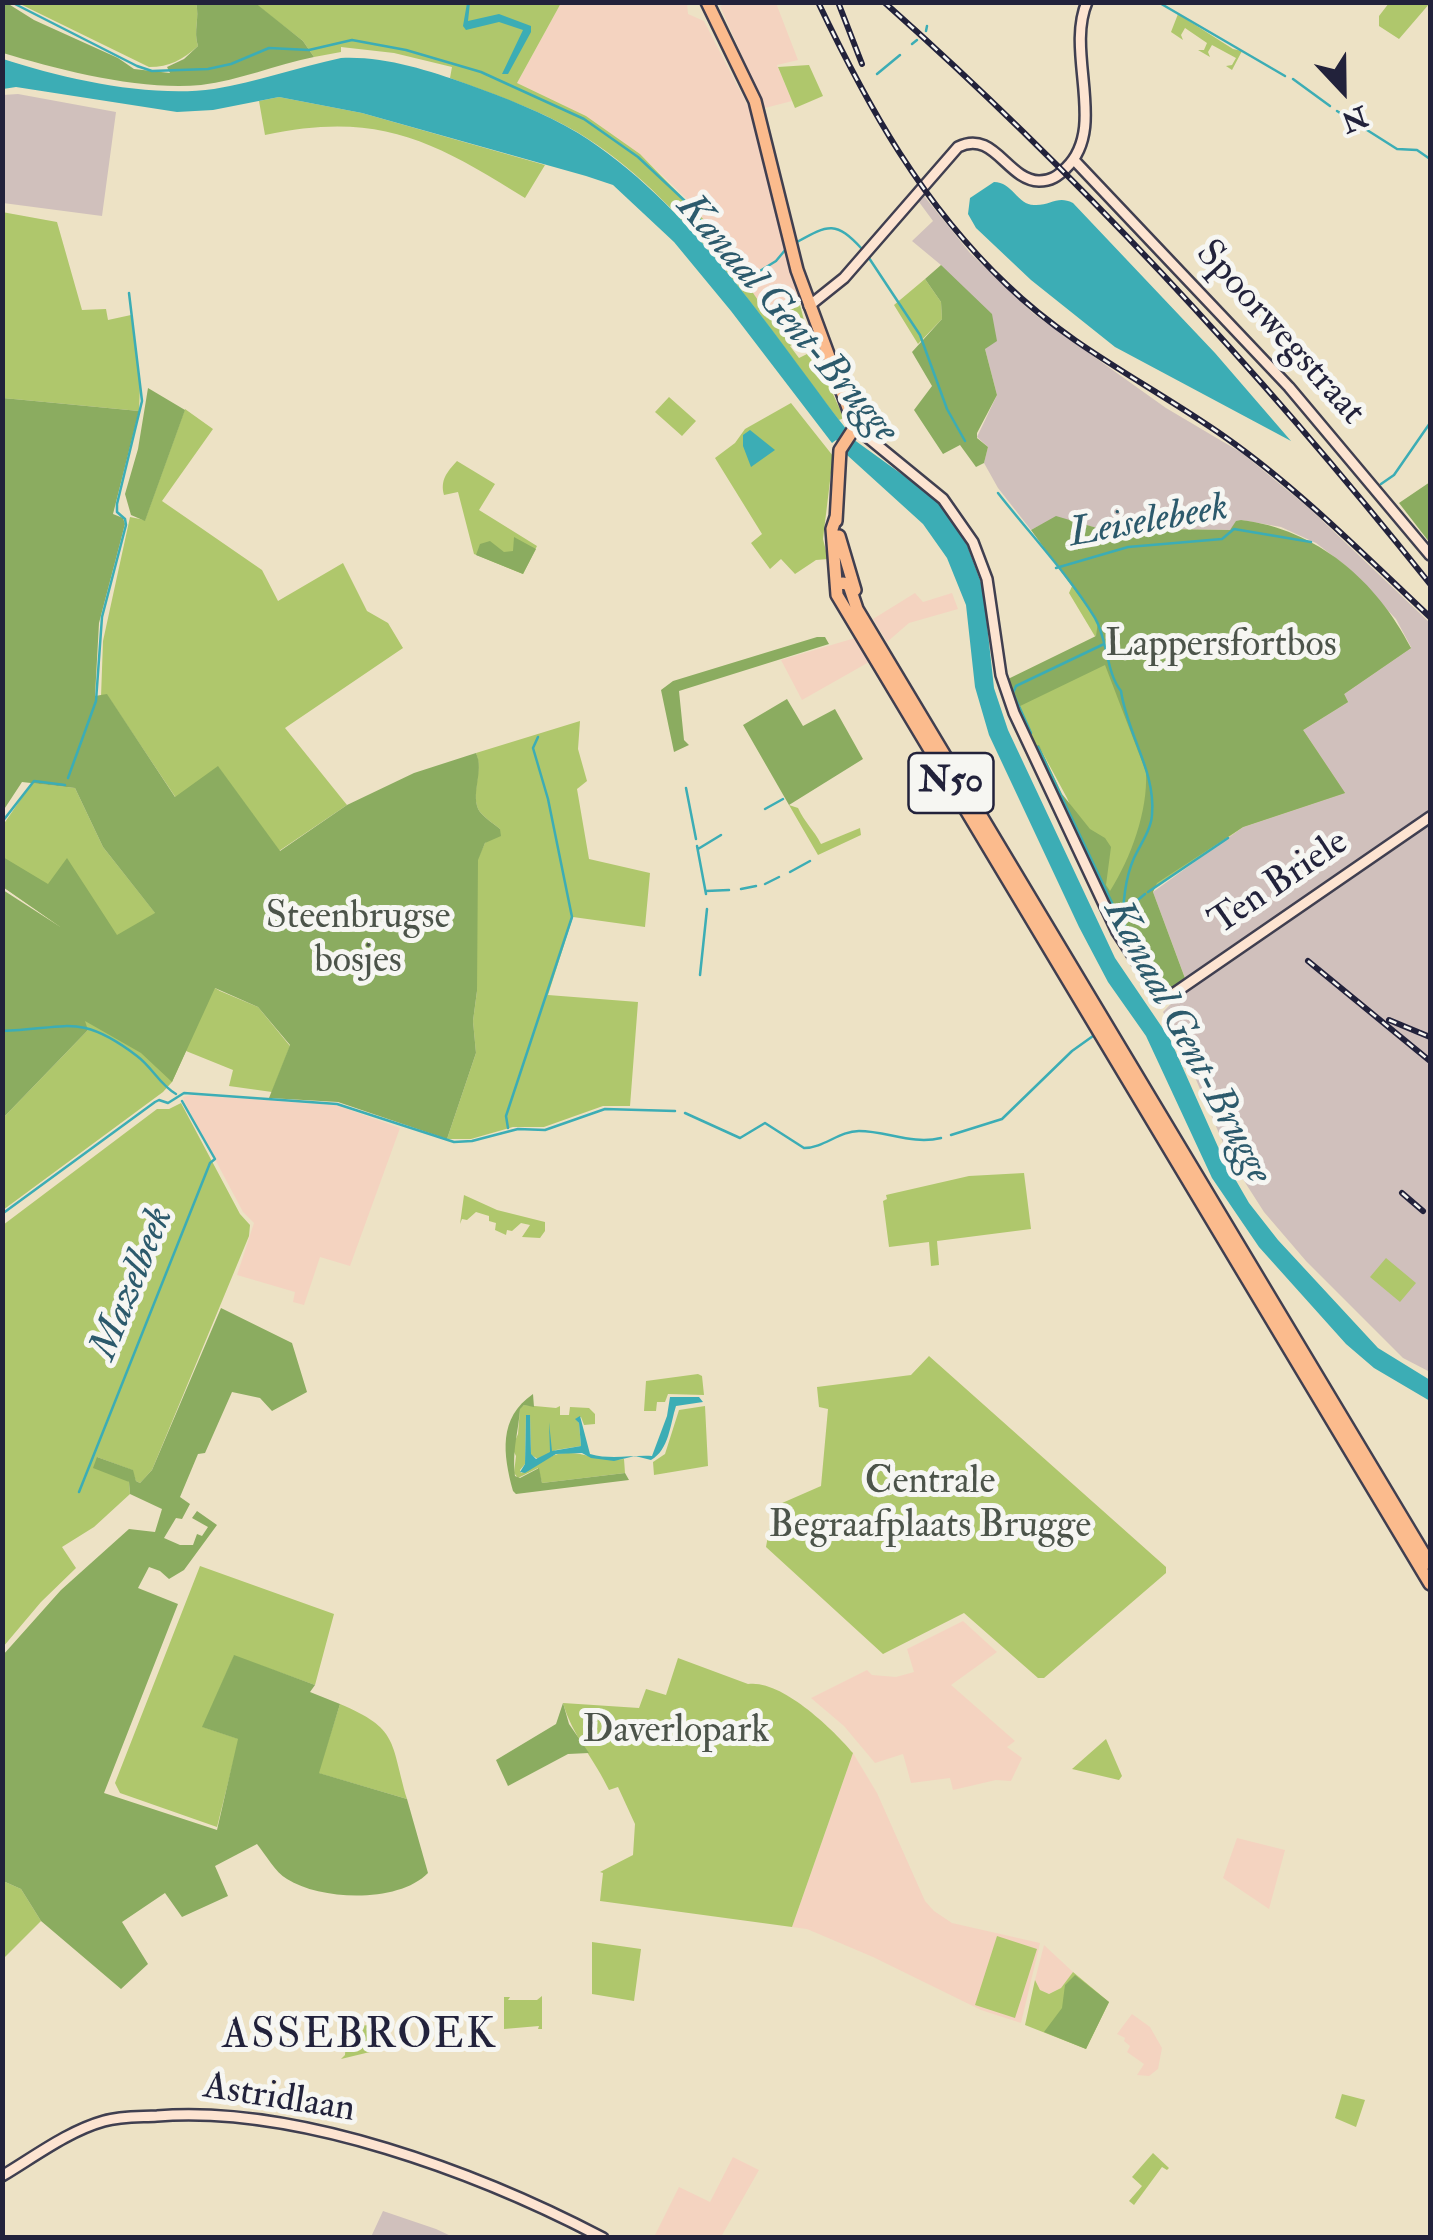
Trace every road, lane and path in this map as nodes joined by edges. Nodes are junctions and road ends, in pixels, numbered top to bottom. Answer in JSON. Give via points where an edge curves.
{"nodes":[{"id":1,"x":707,"y":2,"type":"edge"},
{"id":2,"x":1087,"y":2,"type":"edge"},
{"id":3,"x":1074,"y":160,"type":"junction"},
{"id":4,"x":807,"y":302,"type":"junction"},
{"id":5,"x":850,"y":437,"type":"junction"},
{"id":6,"x":836,"y":517,"type":"junction"},
{"id":7,"x":1430,"y":555,"type":"edge"},
{"id":8,"x":844,"y":590,"type":"junction"},
{"id":9,"x":866,"y":622,"type":"junction"},
{"id":10,"x":1430,"y":817,"type":"edge"},
{"id":11,"x":1189,"y":1170,"type":"junction"},
{"id":12,"x":1289,"y":1338,"type":"junction"},
{"id":13,"x":1430,"y":1564,"type":"edge"},
{"id":14,"x":1430,"y":1584,"type":"edge"},
{"id":15,"x":2,"y":2176,"type":"edge"},
{"id":16,"x":603,"y":2238,"type":"edge"}],
"edges":[{"from":1,"to":4,"type":"main road","number":"N50","via":[[759,112]]},
{"from":2,"to":3,"type":"street","via":[[1080,36],[1085,128]]},
{"from":3,"to":4,"type":"street","via":[[1054,178],[1035,181],[992,149],[965,143],[844,278]]},
{"from":3,"to":7,"type":"street","name":"Spoorwegstraat","via":[[1288,387]]},
{"from":4,"to":5,"type":"main road","number":"N50"},
{"from":5,"to":6,"type":"main road","number":"N50","via":[[838,464]]},
{"from":5,"to":10,"type":"street","name":"Ten Briele","via":[[937,492],[973,542],[987,578],[1001,675],[1014,713],[1116,932],[1162,996]]},
{"from":6,"to":8,"type":"main road","number":"N50"},
{"from":6,"to":9,"type":"main road","number":"N50"},
{"from":8,"to":9,"type":"main road","number":"N50"},
{"from":8,"to":11,"type":"main road","number":"N50","via":[[1032,918]]},
{"from":9,"to":11,"type":"main road","number":"N50"},
{"from":11,"to":12,"type":"main road","number":"N50"},
{"from":11,"to":12,"type":"main road","number":"N50"},
{"from":12,"to":13,"type":"main road","number":"N50"},
{"from":12,"to":14,"type":"main road","number":"N50"},
{"from":15,"to":16,"type":"street","name":"Astridlaan","via":[[105,2120],[240,2118],[401,2153],[502,2188]]}]}
